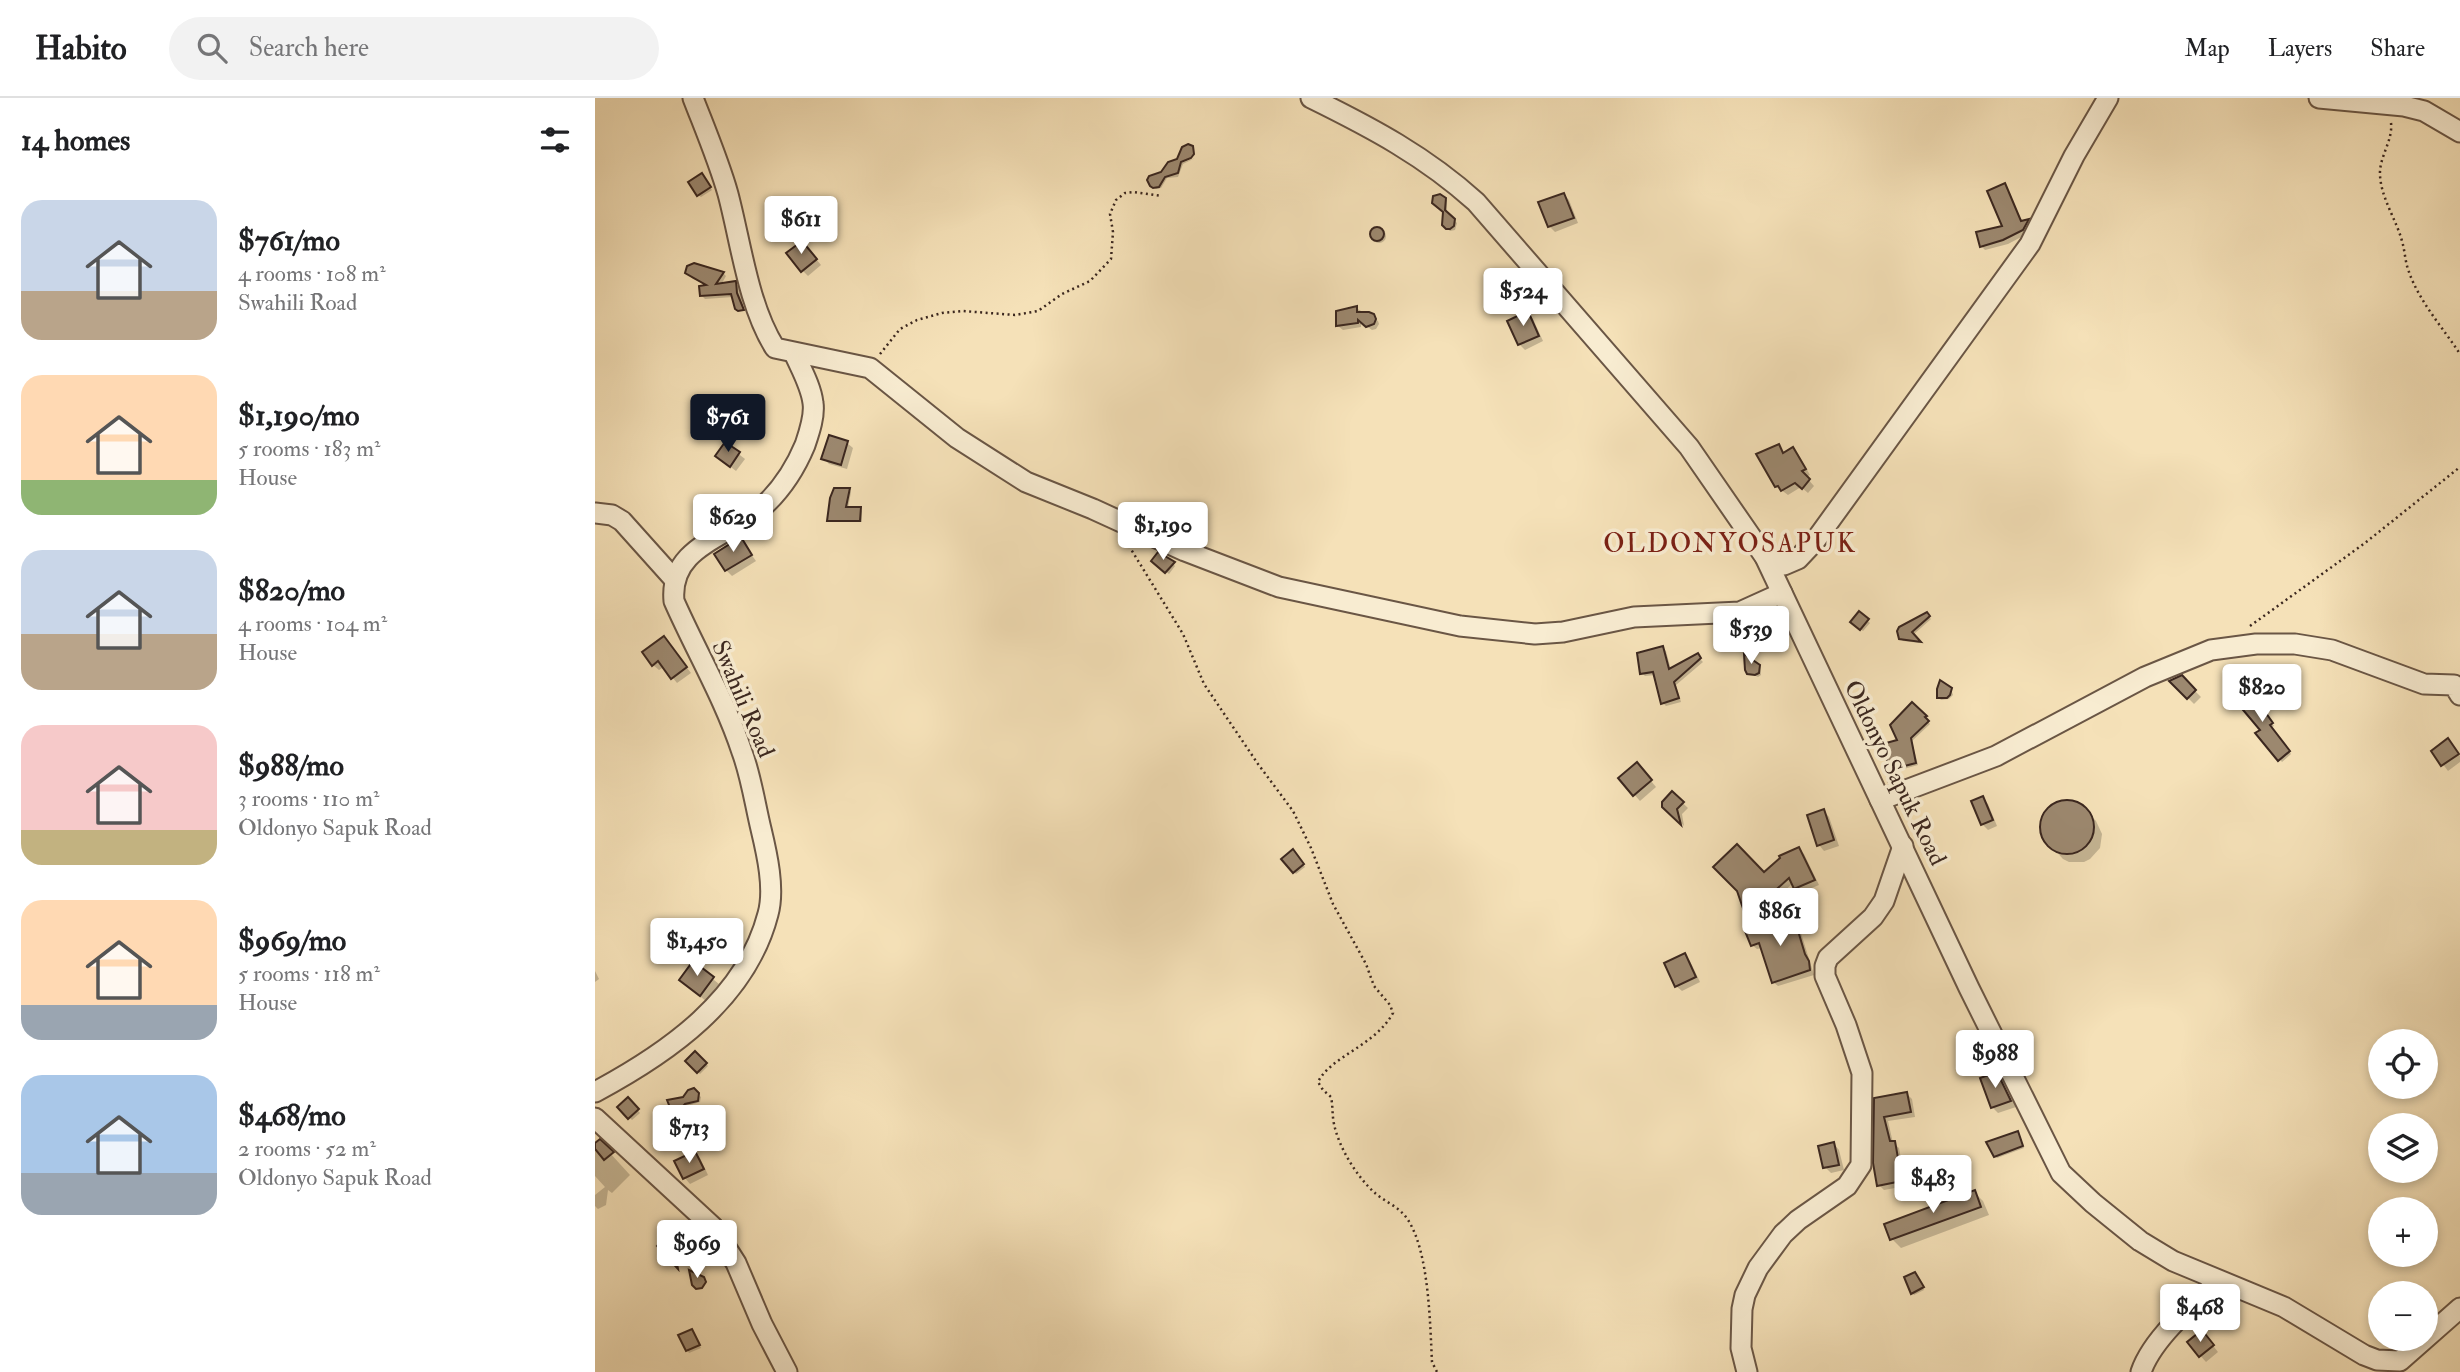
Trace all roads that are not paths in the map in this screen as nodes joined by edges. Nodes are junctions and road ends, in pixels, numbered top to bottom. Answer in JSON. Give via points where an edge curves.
{"nodes":[{"id":1,"x":693,"y":98,"type":"edge"},
{"id":2,"x":1311,"y":98,"type":"edge"},
{"id":3,"x":2108,"y":98,"type":"edge"},
{"id":4,"x":2319,"y":98,"type":"edge"},
{"id":5,"x":2389,"y":107,"type":"edge"},
{"id":6,"x":2460,"y":132,"type":"edge"},
{"id":7,"x":794,"y":353,"type":"junction"},
{"id":8,"x":595,"y":513,"type":"edge"},
{"id":9,"x":1765,"y":557,"type":"junction"},
{"id":10,"x":674,"y":579,"type":"junction"},
{"id":11,"x":1782,"y":593,"type":"junction"},
{"id":12,"x":2460,"y":695,"type":"edge"},
{"id":13,"x":1880,"y":800,"type":"junction"},
{"id":14,"x":1903,"y":846,"type":"junction"},
{"id":15,"x":595,"y":1092,"type":"edge"},
{"id":16,"x":595,"y":1118,"type":"edge"},
{"id":17,"x":2219,"y":1282,"type":"junction"},
{"id":18,"x":2460,"y":1308,"type":"edge"},
{"id":19,"x":2404,"y":1366,"type":"edge"},
{"id":20,"x":787,"y":1372,"type":"edge"},
{"id":21,"x":1747,"y":1372,"type":"edge"},
{"id":22,"x":2141,"y":1372,"type":"edge"}],
"edges":[{"from":1,"to":7,"type":"street","via":[[727,190],[766,333],[775,348]]},
{"from":2,"to":9,"type":"street","name":"Oldonyo Sapuk Road","via":[[1392,139],[1476,202],[1689,447]]},
{"from":3,"to":9,"type":"street","via":[[2030,244],[1815,541],[1798,559],[1784,565]]},
{"from":4,"to":5,"type":"street"},
{"from":5,"to":6,"type":"street","via":[[2424,111]]},
{"from":7,"to":10,"type":"street","via":[[814,405],[796,464],[759,510],[693,552]]},
{"from":7,"to":11,"type":"street","via":[[870,368],[982,456],[1026,482],[1279,587],[1506,632],[1563,632],[1634,617],[1733,614]]},
{"from":8,"to":10,"type":"street","via":[[622,521]]},
{"from":9,"to":11,"type":"street","name":"Oldonyo Sapuk Road"},
{"from":10,"to":15,"type":"street","name":"Swahili Road","via":[[674,601],[743,752],[768,857],[769,911],[733,983],[687,1034]]},
{"from":11,"to":13,"type":"street","name":"Oldonyo Sapuk Road"},
{"from":12,"to":13,"type":"street","via":[[2453,685],[2424,684],[2332,650],[2295,643],[2211,650],[2145,677],[1996,756]]},
{"from":13,"to":14,"type":"street","name":"Oldonyo Sapuk Road"},
{"from":14,"to":17,"type":"street","name":"Oldonyo Sapuk Road","via":[[2061,1173],[2140,1241]]},
{"from":14,"to":21,"type":"street","via":[[1884,901],[1825,966],[1862,1073],[1861,1165],[1847,1186],[1783,1234],[1758,1268],[1742,1309],[1741,1348]]},
{"from":16,"to":20,"type":"street","via":[[713,1227],[736,1263]]},
{"from":17,"to":19,"type":"street","name":"Oldonyo Sapuk Road","via":[[2284,1307],[2370,1357]]},
{"from":17,"to":22,"type":"street","via":[[2156,1344]]},
{"from":18,"to":19,"type":"street","name":"Oldonyo Sapuk Road"}]}
